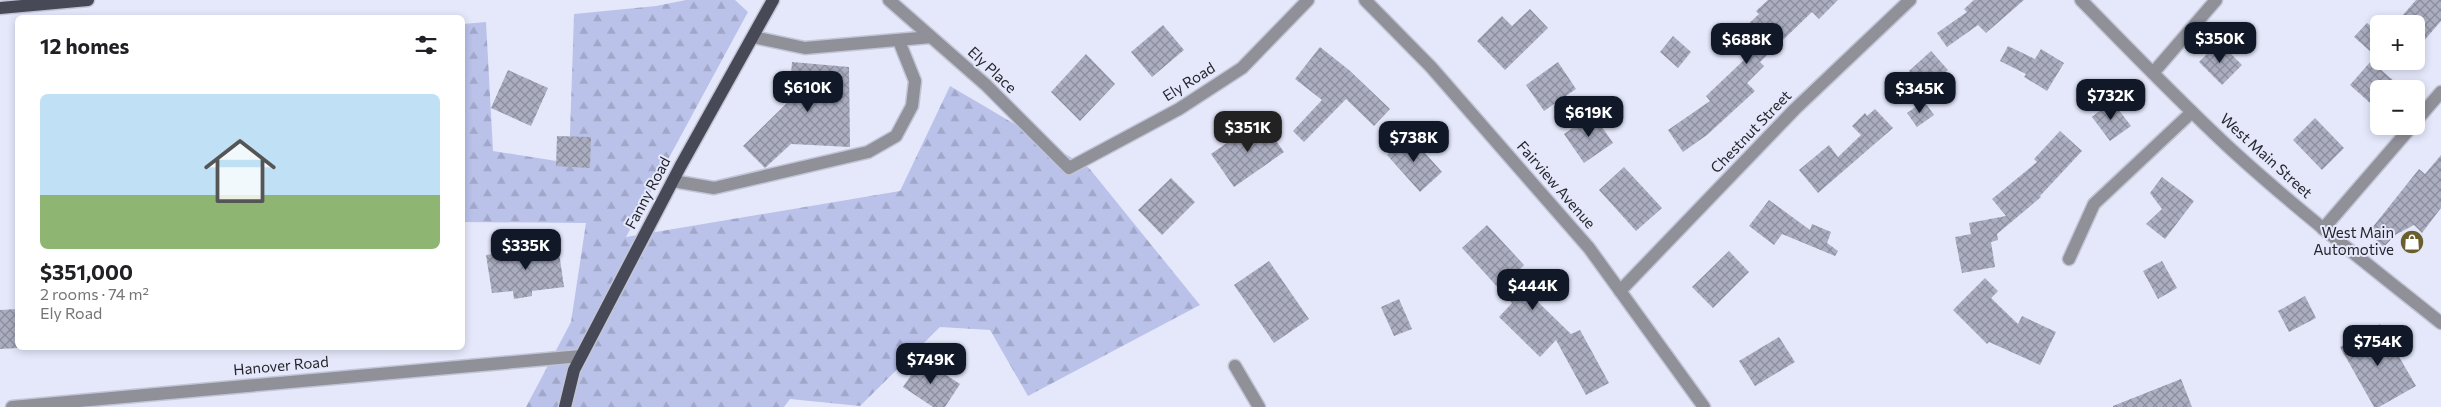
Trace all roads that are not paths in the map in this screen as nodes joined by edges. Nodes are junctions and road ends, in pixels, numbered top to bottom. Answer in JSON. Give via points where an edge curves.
{"nodes":[{"id":1,"x":88,"y":0,"type":"edge"},
{"id":2,"x":773,"y":0,"type":"edge"},
{"id":3,"x":889,"y":0,"type":"edge"},
{"id":4,"x":1308,"y":0,"type":"edge"},
{"id":5,"x":1365,"y":0,"type":"edge"},
{"id":6,"x":1910,"y":0,"type":"edge"},
{"id":7,"x":2216,"y":0,"type":"edge"},
{"id":8,"x":2089,"y":3,"type":"edge"},
{"id":9,"x":0,"y":8,"type":"edge"},
{"id":10,"x":753,"y":37,"type":"junction"},
{"id":11,"x":931,"y":37,"type":"junction"},
{"id":12,"x":899,"y":41,"type":"junction"},
{"id":13,"x":2153,"y":73,"type":"junction"},
{"id":14,"x":2441,"y":92,"type":"edge"},
{"id":15,"x":2425,"y":111,"type":"edge"},
{"id":16,"x":2192,"y":112,"type":"junction"},
{"id":17,"x":2404,"y":135,"type":"edge"},
{"id":18,"x":1069,"y":168,"type":"joint"},
{"id":19,"x":673,"y":181,"type":"junction"},
{"id":20,"x":2323,"y":229,"type":"junction"},
{"id":21,"x":2070,"y":259,"type":"dead end"},
{"id":22,"x":1620,"y":291,"type":"junction"},
{"id":23,"x":2441,"y":323,"type":"edge"},
{"id":24,"x":582,"y":356,"type":"junction"},
{"id":25,"x":1235,"y":366,"type":"dead end"},
{"id":26,"x":12,"y":407,"type":"edge"},
{"id":27,"x":565,"y":407,"type":"edge"},
{"id":28,"x":1259,"y":407,"type":"edge"},
{"id":29,"x":1704,"y":407,"type":"edge"}],
"edges":[{"from":1,"to":9,"type":"main road"},
{"from":2,"to":10,"type":"main road","name":"Fanny Road"},
{"from":3,"to":11,"type":"street","name":"Ely Place"},
{"from":4,"to":18,"type":"street","name":"Ely Road","via":[[1242,68],[1179,109]]},
{"from":5,"to":22,"type":"street","name":"Fairview Avenue","via":[[1443,81],[1589,248]]},
{"from":6,"to":22,"type":"street","name":"Chestnut Street","via":[[1795,108]]},
{"from":7,"to":13,"type":"street"},
{"from":8,"to":13,"type":"street","name":"West Main Street"},
{"from":10,"to":12,"type":"street","via":[[804,48]]},
{"from":10,"to":19,"type":"main road","name":"Fanny Road"},
{"from":11,"to":12,"type":"street"},
{"from":11,"to":18,"type":"street","name":"Ely Place","via":[[986,84]]},
{"from":12,"to":19,"type":"street","via":[[915,81],[912,106],[896,136],[868,152],[714,188]]},
{"from":13,"to":16,"type":"street","name":"West Main Street"},
{"from":14,"to":15,"type":"street"},
{"from":16,"to":20,"type":"street","name":"West Main Street"},
{"from":16,"to":21,"type":"street","via":[[2094,204]]},
{"from":17,"to":20,"type":"street"},
{"from":19,"to":24,"type":"main road","name":"Fanny Road"},
{"from":20,"to":23,"type":"street","name":"West Main Street"},
{"from":22,"to":29,"type":"street","name":"Fairview Avenue"},
{"from":24,"to":26,"type":"street","name":"Hanover Road"},
{"from":24,"to":27,"type":"main road","name":"Fanny Road","via":[[574,370]]},
{"from":25,"to":28,"type":"street"}]}
